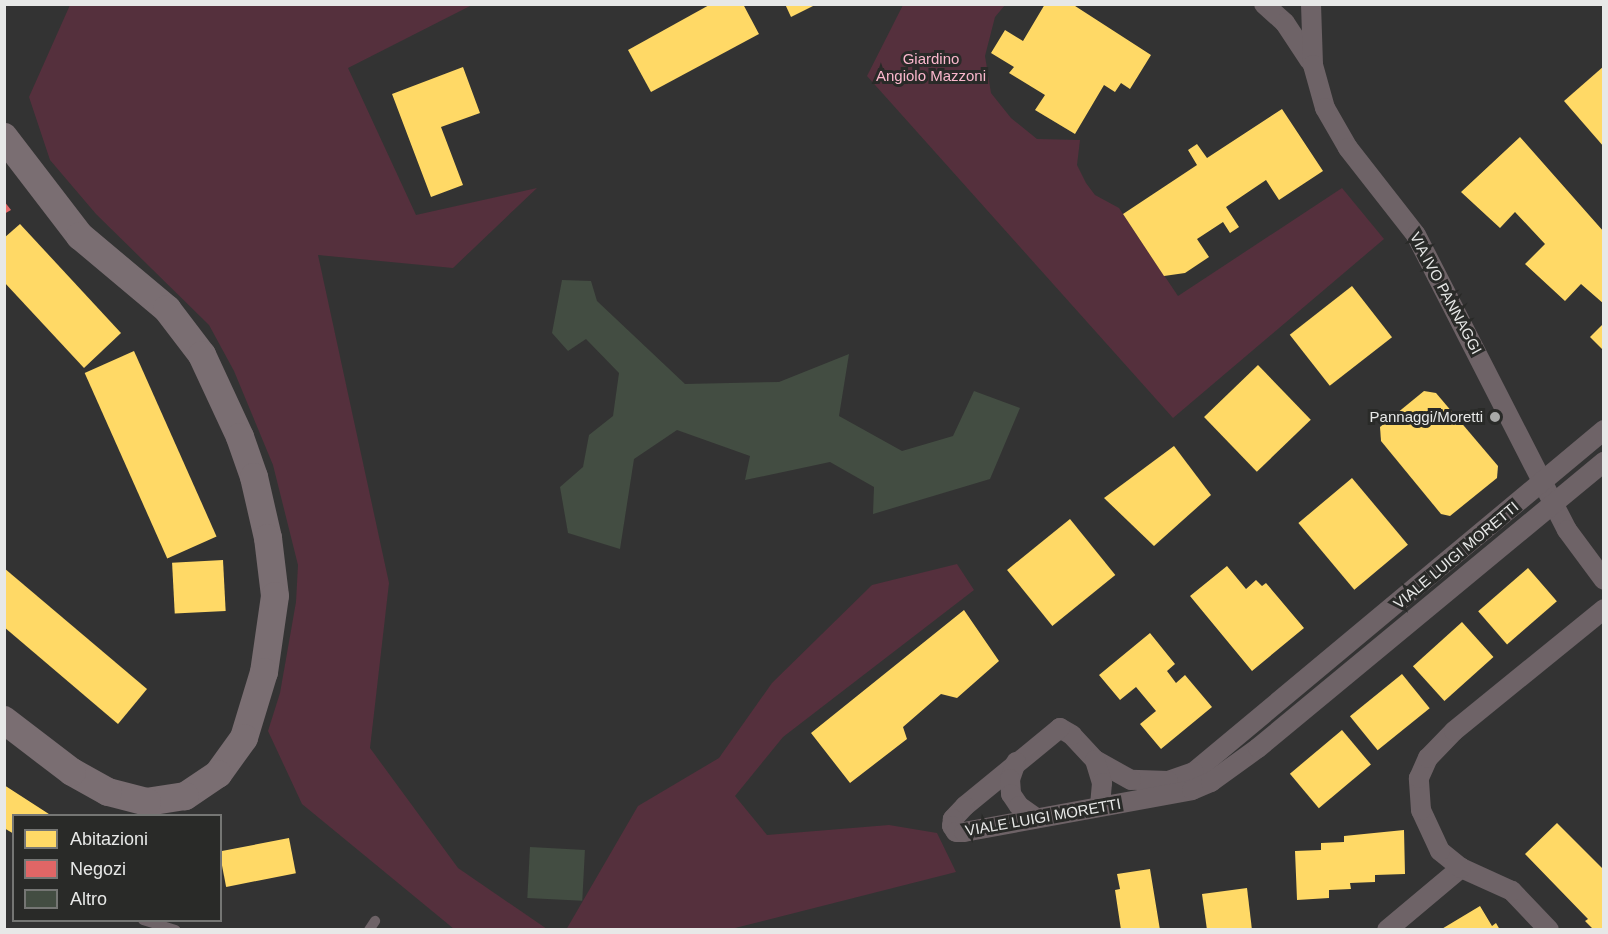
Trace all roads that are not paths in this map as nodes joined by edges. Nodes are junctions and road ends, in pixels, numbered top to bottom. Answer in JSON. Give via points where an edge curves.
{"nodes":[{"id":1,"x":1264,"y":4,"type":"edge"},
{"id":2,"x":1311,"y":4,"type":"edge"},
{"id":3,"x":1313,"y":65,"type":"junction"},
{"id":4,"x":4,"y":136,"type":"edge"},
{"id":5,"x":1604,"y":430,"type":"edge"},
{"id":6,"x":1604,"y":462,"type":"edge"},
{"id":7,"x":1544,"y":482,"type":"junction"},
{"id":8,"x":1555,"y":504,"type":"junction"},
{"id":9,"x":1604,"y":580,"type":"edge"},
{"id":10,"x":1604,"y":609,"type":"edge"},
{"id":11,"x":4,"y":720,"type":"edge"},
{"id":12,"x":1095,"y":760,"type":"junction"},
{"id":13,"x":1016,"y":762,"type":"junction"},
{"id":14,"x":1100,"y":806,"type":"junction"},
{"id":15,"x":1035,"y":817,"type":"junction"},
{"id":16,"x":1461,"y":868,"type":"junction"},
{"id":17,"x":147,"y":922,"type":"edge"},
{"id":18,"x":176,"y":930,"type":"edge"},
{"id":19,"x":1387,"y":930,"type":"edge"},
{"id":20,"x":1549,"y":930,"type":"edge"}],
"edges":[{"from":1,"to":3,"type":"street","via":[[1285,23]]},
{"from":2,"to":3,"type":"street","name":"VIA IVO PANNAGGI"},
{"from":3,"to":7,"type":"street","name":"VIA IVO PANNAGGI","via":[[1320,95],[1336,129],[1416,235]]},
{"from":4,"to":11,"type":"street","via":[[80,236],[166,309],[201,355],[240,437],[254,477],[268,538],[275,596],[264,672],[244,738],[218,774],[185,796],[147,801],[108,792],[72,772]]},
{"from":5,"to":7,"type":"street","name":"VIALE LUIGI MORETTI"},
{"from":6,"to":8,"type":"street","name":"VIALE LUIGI MORETTI"},
{"from":7,"to":8,"type":"street","name":"VIA IVO PANNAGGI"},
{"from":7,"to":12,"type":"street","name":"VIALE LUIGI MORETTI","via":[[1194,772],[1167,781],[1145,782],[1124,777]]},
{"from":8,"to":9,"type":"street","name":"VIA IVO PANNAGGI","via":[[1574,542]]},
{"from":8,"to":14,"type":"street","name":"VIALE LUIGI MORETTI","via":[[1235,767],[1192,790]]},
{"from":10,"to":16,"type":"street","via":[[1454,731],[1422,768],[1419,799],[1424,821],[1440,851]]},
{"from":12,"to":13,"type":"street","name":"VIALE LUIGI MORETTI","via":[[1060,728]]},
{"from":12,"to":14,"type":"street","via":[[1102,783]]},
{"from":13,"to":15,"type":"street","via":[[1010,779],[1011,794],[1018,806]]},
{"from":13,"to":15,"type":"street","name":"VIALE LUIGI MORETTI","via":[[956,815],[952,826],[960,832]]},
{"from":14,"to":15,"type":"street","name":"VIALE LUIGI MORETTI"},
{"from":16,"to":19,"type":"street"},
{"from":16,"to":20,"type":"street","via":[[1512,891]]},
{"from":17,"to":18,"type":"lane"}]}
